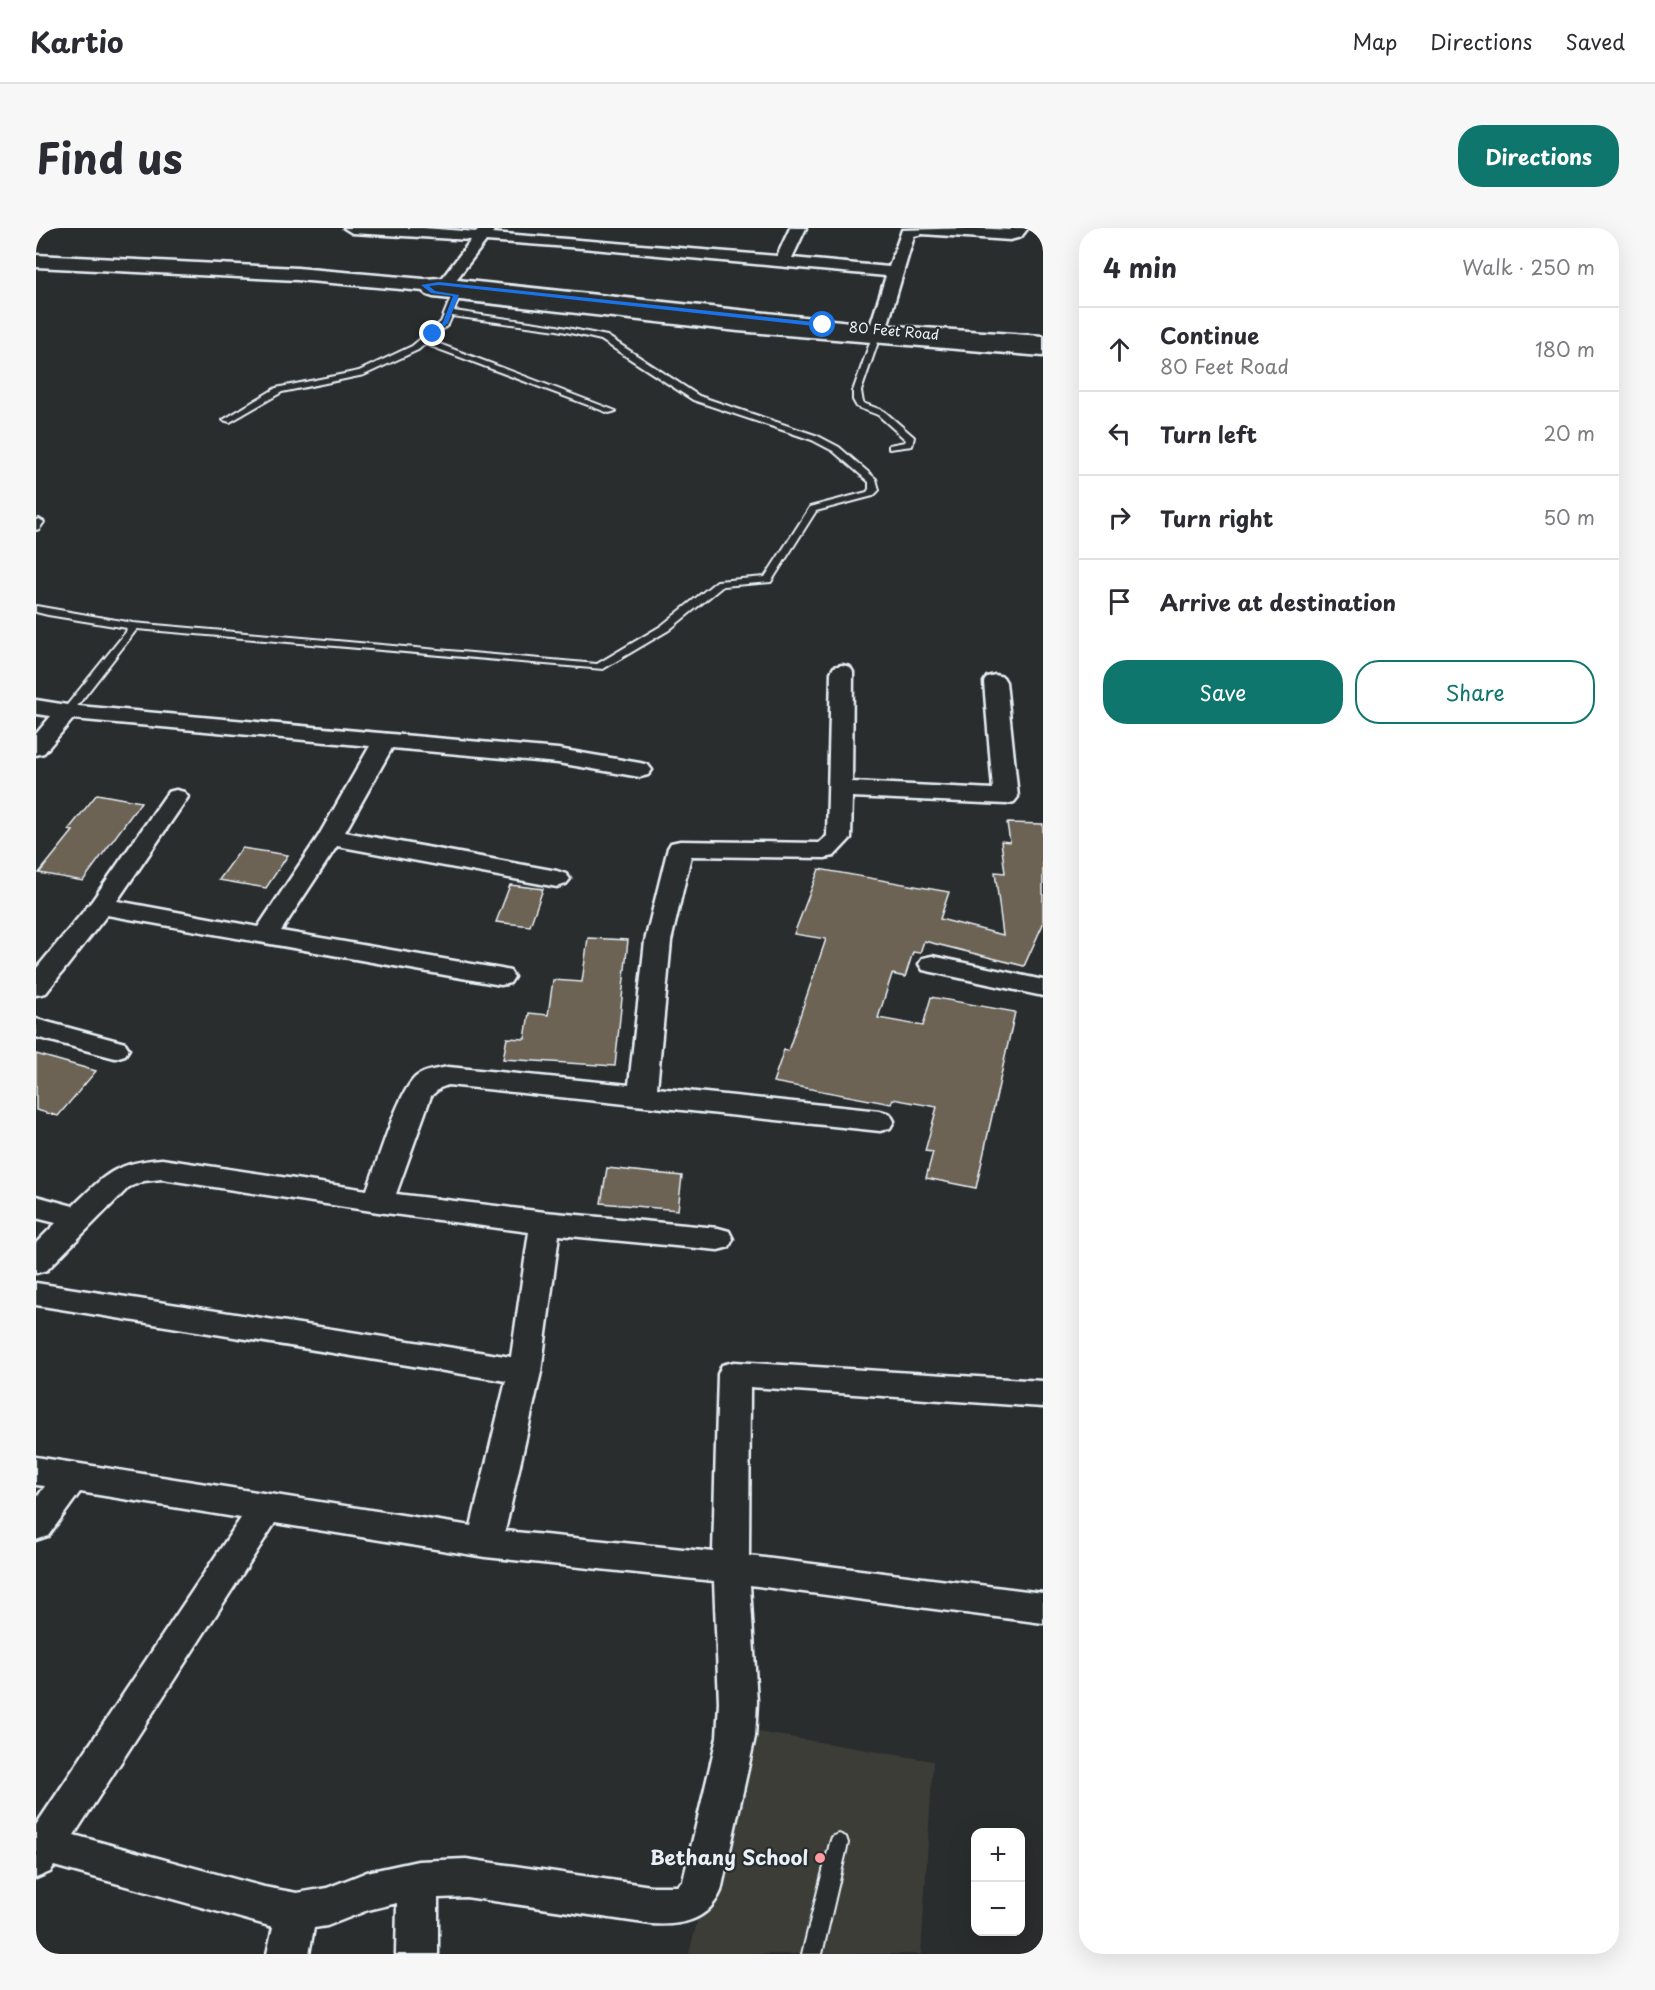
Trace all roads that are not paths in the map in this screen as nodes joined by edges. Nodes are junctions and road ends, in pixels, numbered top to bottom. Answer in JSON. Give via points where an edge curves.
{"nodes":[{"id":1,"x":352,"y":228,"type":"edge"},
{"id":2,"x":591,"y":228,"type":"edge"},
{"id":3,"x":798,"y":228,"type":"edge"},
{"id":4,"x":1020,"y":228,"type":"edge"},
{"id":5,"x":923,"y":229,"type":"edge"},
{"id":6,"x":404,"y":230,"type":"edge"},
{"id":7,"x":485,"y":232,"type":"edge"},
{"id":8,"x":684,"y":236,"type":"dead end"},
{"id":9,"x":582,"y":243,"type":"junction"},
{"id":10,"x":676,"y":251,"type":"junction"},
{"id":11,"x":36,"y":261,"type":"edge"},
{"id":12,"x":783,"y":261,"type":"junction"},
{"id":13,"x":895,"y":272,"type":"junction"},
{"id":14,"x":451,"y":290,"type":"junction"},
{"id":15,"x":450,"y":313,"type":"junction"},
{"id":16,"x":876,"y":335,"type":"junction"},
{"id":17,"x":424,"y":341,"type":"junction"},
{"id":18,"x":1043,"y":342,"type":"edge"},
{"id":19,"x":1043,"y":351,"type":"edge"},
{"id":20,"x":612,"y":411,"type":"dead end"},
{"id":21,"x":227,"y":420,"type":"dead end"},
{"id":22,"x":892,"y":447,"type":"dead end"},
{"id":23,"x":36,"y":609,"type":"edge"},
{"id":24,"x":132,"y":626,"type":"junction"},
{"id":25,"x":842,"y":672,"type":"dead end"},
{"id":26,"x":995,"y":682,"type":"dead end"},
{"id":27,"x":36,"y":707,"type":"edge"},
{"id":28,"x":67,"y":712,"type":"junction"},
{"id":29,"x":385,"y":740,"type":"junction"},
{"id":30,"x":37,"y":747,"type":"edge"},
{"id":31,"x":640,"y":770,"type":"dead end"},
{"id":32,"x":839,"y":789,"type":"junction"},
{"id":33,"x":176,"y":797,"type":"dead end"},
{"id":34,"x":330,"y":837,"type":"junction"},
{"id":35,"x":557,"y":879,"type":"dead end"},
{"id":36,"x":100,"y":906,"type":"junction"},
{"id":37,"x":265,"y":936,"type":"junction"},
{"id":38,"x":932,"y":964,"type":"dead end"},
{"id":39,"x":501,"y":976,"type":"dead end"},
{"id":40,"x":36,"y":987,"type":"edge"},
{"id":41,"x":1043,"y":988,"type":"edge"},
{"id":42,"x":36,"y":1028,"type":"edge"},
{"id":43,"x":115,"y":1049,"type":"dead end"},
{"id":44,"x":642,"y":1096,"type":"junction"},
{"id":45,"x":880,"y":1121,"type":"dead end"},
{"id":46,"x":378,"y":1202,"type":"junction"},
{"id":47,"x":36,"y":1206,"type":"edge"},
{"id":48,"x":77,"y":1218,"type":"junction"},
{"id":49,"x":545,"y":1223,"type":"junction"},
{"id":50,"x":718,"y":1239,"type":"dead end"},
{"id":51,"x":36,"y":1262,"type":"edge"},
{"id":52,"x":36,"y":1294,"type":"edge"},
{"id":53,"x":525,"y":1372,"type":"junction"},
{"id":54,"x":1043,"y":1394,"type":"edge"},
{"id":55,"x":36,"y":1471,"type":"edge"},
{"id":56,"x":71,"y":1477,"type":"junction"},
{"id":57,"x":266,"y":1508,"type":"junction"},
{"id":58,"x":36,"y":1526,"type":"edge"},
{"id":59,"x":485,"y":1543,"type":"junction"},
{"id":60,"x":731,"y":1568,"type":"junction"},
{"id":61,"x":1043,"y":1608,"type":"edge"},
{"id":62,"x":839,"y":1843,"type":"dead end"},
{"id":63,"x":41,"y":1852,"type":"edge"},
{"id":64,"x":418,"y":1880,"type":"junction"},
{"id":65,"x":297,"y":1912,"type":"junction"},
{"id":66,"x":288,"y":1954,"type":"edge"},
{"id":67,"x":417,"y":1954,"type":"edge"},
{"id":68,"x":812,"y":1954,"type":"edge"}],
"edges":[{"from":1,"to":6,"type":"street"},
{"from":2,"to":9,"type":"street"},
{"from":3,"to":12,"type":"street"},
{"from":4,"to":5,"type":"street","via":[[1010,235]]},
{"from":5,"to":13,"type":"street","via":[[907,233]]},
{"from":6,"to":7,"type":"street"},
{"from":7,"to":9,"type":"street"},
{"from":7,"to":14,"type":"street"},
{"from":8,"to":10,"type":"street"},
{"from":9,"to":10,"type":"street"},
{"from":10,"to":12,"type":"street"},
{"from":11,"to":14,"type":"street","name":"80 Feet Road","via":[[297,274]]},
{"from":12,"to":13,"type":"street"},
{"from":13,"to":16,"type":"street"},
{"from":14,"to":15,"type":"lane"},
{"from":14,"to":16,"type":"street","name":"80 Feet Road"},
{"from":15,"to":17,"type":"lane","via":[[445,323]]},
{"from":15,"to":24,"type":"lane","via":[[604,338],[696,398],[793,430],[836,449],[873,481],[874,490],[813,510],[768,580],[720,583],[665,628],[599,667]]},
{"from":16,"to":18,"type":"street","name":"80 Feet Road"},
{"from":16,"to":19,"type":"street"},
{"from":16,"to":22,"type":"lane","via":[[857,400],[881,413],[911,439],[909,444]]},
{"from":17,"to":20,"type":"lane"},
{"from":17,"to":21,"type":"lane","via":[[361,373],[279,390]]},
{"from":23,"to":24,"type":"lane","via":[[61,617]]},
{"from":24,"to":28,"type":"lane"},
{"from":25,"to":32,"type":"street"},
{"from":26,"to":32,"type":"street","via":[[1006,797]]},
{"from":27,"to":28,"type":"street"},
{"from":28,"to":29,"type":"street"},
{"from":28,"to":30,"type":"street"},
{"from":29,"to":31,"type":"street","via":[[558,756]]},
{"from":29,"to":34,"type":"street"},
{"from":32,"to":44,"type":"street","via":[[839,838],[825,851],[680,848],[658,941]]},
{"from":33,"to":36,"type":"street"},
{"from":34,"to":35,"type":"street"},
{"from":34,"to":37,"type":"street"},
{"from":36,"to":37,"type":"street"},
{"from":36,"to":40,"type":"street"},
{"from":37,"to":39,"type":"street"},
{"from":38,"to":41,"type":"street"},
{"from":42,"to":43,"type":"street"},
{"from":44,"to":45,"type":"street"},
{"from":44,"to":46,"type":"street","via":[[448,1076],[433,1079],[423,1084],[417,1095]]},
{"from":46,"to":48,"type":"street","via":[[162,1169],[140,1171],[118,1180]]},
{"from":46,"to":49,"type":"street"},
{"from":47,"to":48,"type":"street"},
{"from":48,"to":51,"type":"street"},
{"from":49,"to":50,"type":"street"},
{"from":49,"to":53,"type":"street"},
{"from":52,"to":53,"type":"street"},
{"from":53,"to":59,"type":"street"},
{"from":54,"to":60,"type":"street","via":[[734,1374]]},
{"from":55,"to":56,"type":"street"},
{"from":56,"to":57,"type":"street"},
{"from":56,"to":58,"type":"street"},
{"from":57,"to":59,"type":"street"},
{"from":57,"to":63,"type":"street"},
{"from":59,"to":60,"type":"street"},
{"from":60,"to":61,"type":"street"},
{"from":60,"to":64,"type":"street","via":[[738,1702],[736,1737],[701,1891],[689,1903],[651,1905],[466,1878]]},
{"from":62,"to":68,"type":"lane"},
{"from":63,"to":65,"type":"street"},
{"from":64,"to":65,"type":"street"},
{"from":64,"to":67,"type":"street"},
{"from":65,"to":66,"type":"street"}]}
